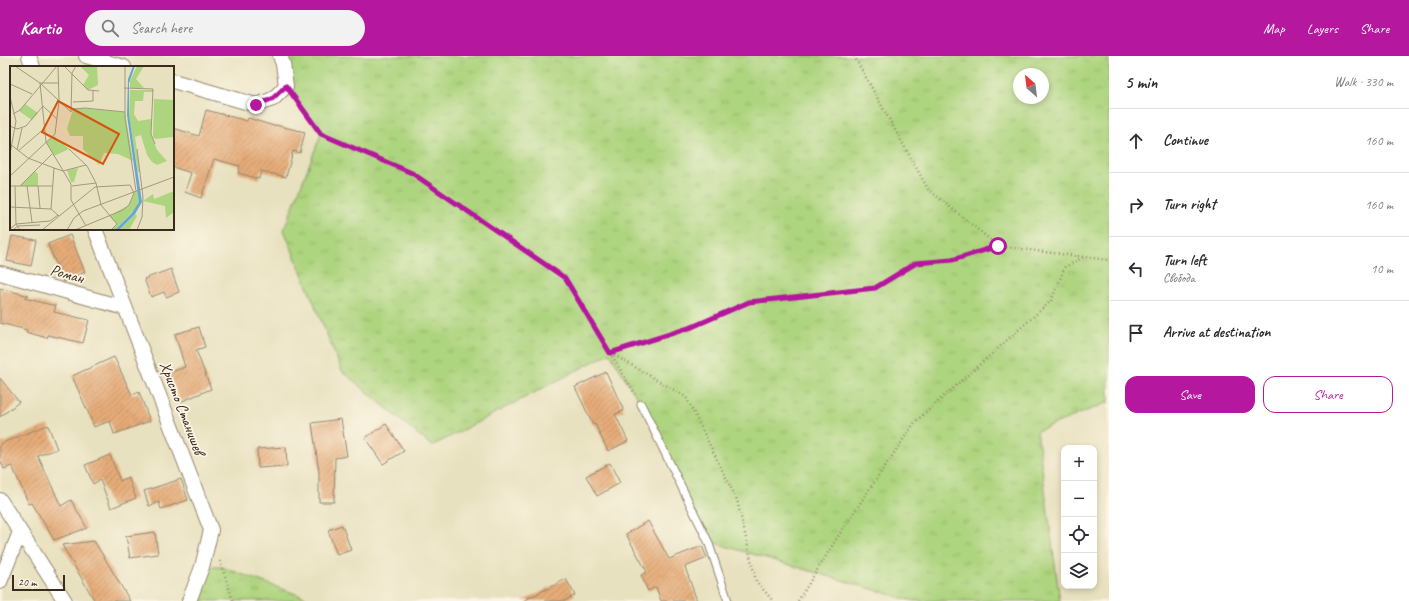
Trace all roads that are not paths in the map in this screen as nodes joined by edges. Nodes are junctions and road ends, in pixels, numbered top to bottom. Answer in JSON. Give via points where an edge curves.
{"nodes":[{"id":1,"x":29,"y":56,"type":"edge"},
{"id":2,"x":86,"y":56,"type":"edge"},
{"id":3,"x":280,"y":56,"type":"edge"},
{"id":4,"x":33,"y":66,"type":"edge"},
{"id":5,"x":121,"y":66,"type":"edge"},
{"id":6,"x":174,"y":81,"type":"edge"},
{"id":7,"x":95,"y":230,"type":"edge"},
{"id":8,"x":0,"y":273,"type":"edge"},
{"id":9,"x":125,"y":308,"type":"junction"},
{"id":10,"x":641,"y":404,"type":"road end"},
{"id":11,"x":0,"y":500,"type":"edge"},
{"id":12,"x":20,"y":532,"type":"junction"},
{"id":13,"x":0,"y":582,"type":"edge"},
{"id":14,"x":65,"y":601,"type":"edge"},
{"id":15,"x":189,"y":601,"type":"edge"},
{"id":16,"x":728,"y":601,"type":"edge"}],
"edges":[{"from":1,"to":4,"type":"street"},
{"from":2,"to":5,"type":"street"},
{"from":3,"to":6,"type":"street","via":[[286,86],[272,99],[256,105]]},
{"from":7,"to":9,"type":"street","name":"Христо Станишев"},
{"from":8,"to":9,"type":"street","name":"Роман"},
{"from":9,"to":15,"type":"street","name":"Христо Станишев","via":[[211,530],[202,567]]},
{"from":10,"to":16,"type":"lane","via":[[708,541]]},
{"from":11,"to":12,"type":"street"},
{"from":12,"to":13,"type":"street"},
{"from":12,"to":14,"type":"street"}]}
